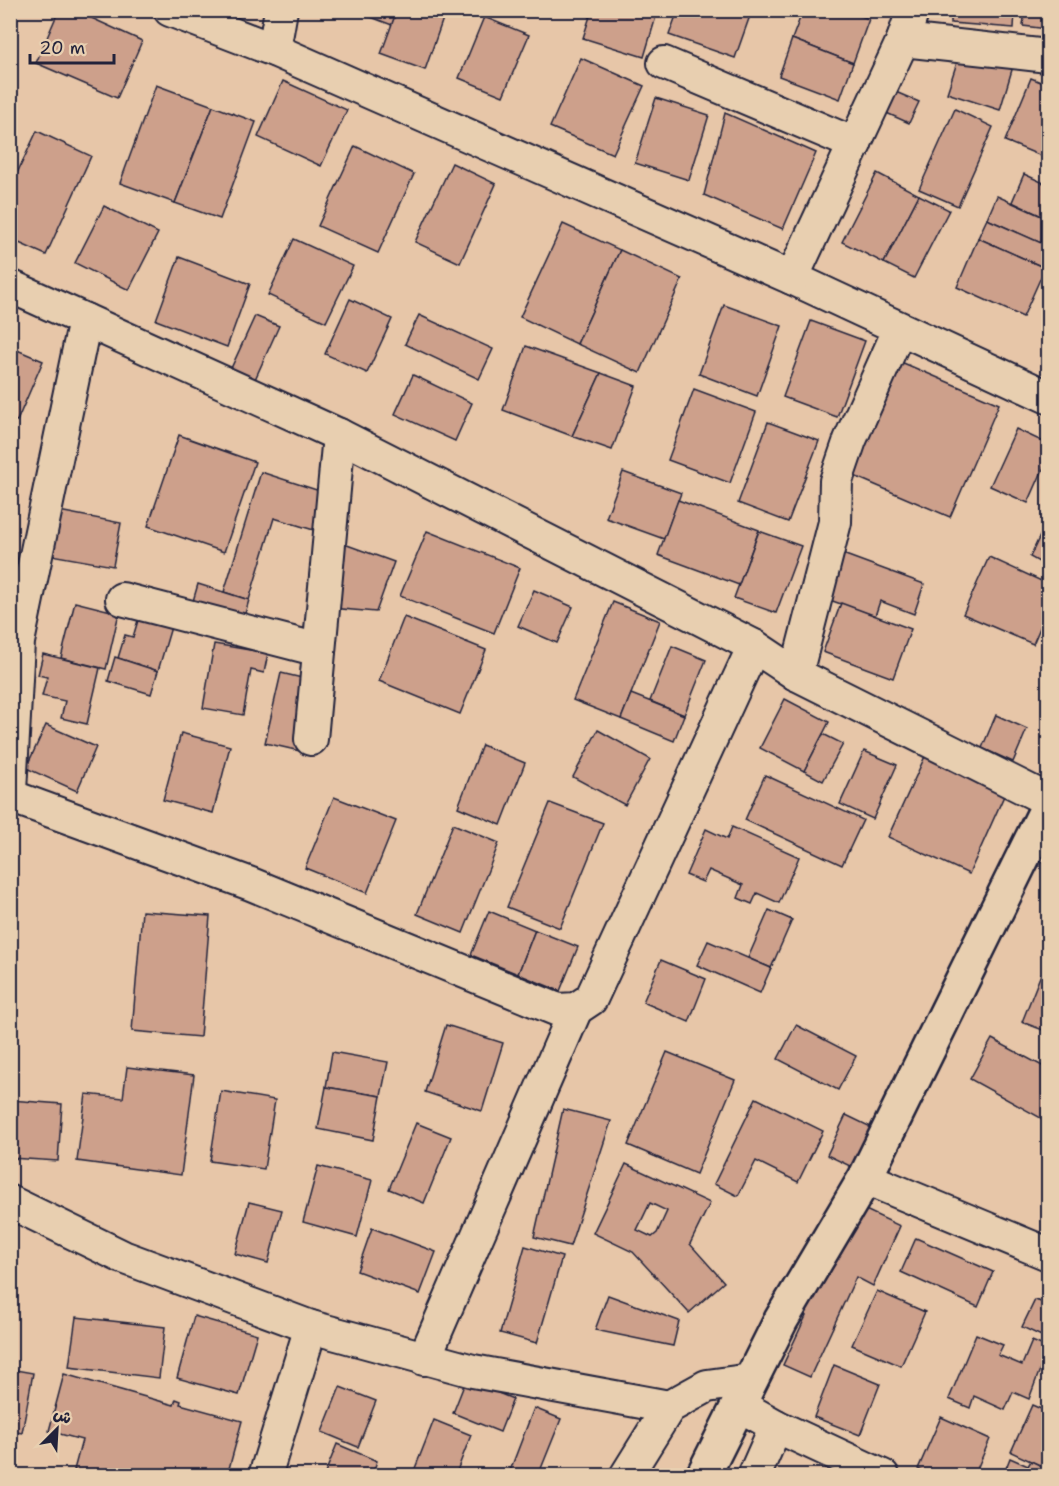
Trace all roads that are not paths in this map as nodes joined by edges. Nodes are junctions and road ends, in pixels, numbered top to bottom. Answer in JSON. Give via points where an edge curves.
{"nodes":[{"id":1,"x":170,"y":10,"type":"edge"},
{"id":2,"x":281,"y":10,"type":"edge"},
{"id":3,"x":913,"y":10,"type":"edge"},
{"id":4,"x":903,"y":40,"type":"junction"},
{"id":5,"x":274,"y":50,"type":"junction"},
{"id":6,"x":1048,"y":56,"type":"edge"},
{"id":7,"x":664,"y":63,"type":"dead end"},
{"id":8,"x":855,"y":144,"type":"junction"},
{"id":9,"x":792,"y":278,"type":"junction"},
{"id":10,"x":10,"y":286,"type":"edge"},
{"id":11,"x":85,"y":320,"type":"junction"},
{"id":12,"x":899,"y":330,"type":"junction"},
{"id":13,"x":1048,"y":398,"type":"edge"},
{"id":14,"x":339,"y":435,"type":"junction"},
{"id":15,"x":122,"y":599,"type":"dead end"},
{"id":16,"x":754,"y":646,"type":"junction"},
{"id":17,"x":319,"y":650,"type":"junction"},
{"id":18,"x":796,"y":674,"type":"junction"},
{"id":19,"x":310,"y":739,"type":"dead end"},
{"id":20,"x":10,"y":791,"type":"edge"},
{"id":21,"x":10,"y":796,"type":"edge"},
{"id":22,"x":1048,"y":800,"type":"edge"},
{"id":23,"x":1048,"y":806,"type":"edge"},
{"id":24,"x":576,"y":1009,"type":"junction"},
{"id":25,"x":865,"y":1178,"type":"junction"},
{"id":26,"x":10,"y":1202,"type":"edge"},
{"id":27,"x":1048,"y":1254,"type":"edge"},
{"id":28,"x":311,"y":1327,"type":"junction"},
{"id":29,"x":424,"y":1359,"type":"junction"},
{"id":30,"x":745,"y":1393,"type":"junction"},
{"id":31,"x":669,"y":1407,"type":"junction"},
{"id":32,"x":776,"y":1426,"type":"junction"},
{"id":33,"x":265,"y":1476,"type":"edge"},
{"id":34,"x":626,"y":1476,"type":"edge"},
{"id":35,"x":703,"y":1476,"type":"edge"},
{"id":36,"x":754,"y":1476,"type":"edge"},
{"id":37,"x":883,"y":1476,"type":"edge"}],
"edges":[{"from":1,"to":5,"type":"street"},
{"from":2,"to":5,"type":"street"},
{"from":3,"to":4,"type":"street"},
{"from":4,"to":6,"type":"street"},
{"from":4,"to":8,"type":"street"},
{"from":5,"to":9,"type":"street"},
{"from":7,"to":8,"type":"street"},
{"from":8,"to":9,"type":"street"},
{"from":9,"to":12,"type":"street"},
{"from":10,"to":11,"type":"street"},
{"from":11,"to":14,"type":"street"},
{"from":11,"to":20,"type":"street","via":[[18,642]]},
{"from":12,"to":13,"type":"street"},
{"from":12,"to":18,"type":"street","via":[[836,481],[835,522]]},
{"from":14,"to":16,"type":"street"},
{"from":14,"to":17,"type":"street"},
{"from":15,"to":17,"type":"street"},
{"from":16,"to":18,"type":"street"},
{"from":16,"to":24,"type":"street","via":[[591,999]]},
{"from":17,"to":19,"type":"street"},
{"from":18,"to":22,"type":"street"},
{"from":21,"to":24,"type":"street","via":[[251,884],[558,1010]]},
{"from":23,"to":25,"type":"street"},
{"from":24,"to":29,"type":"street"},
{"from":25,"to":27,"type":"street"},
{"from":25,"to":30,"type":"street","via":[[793,1299]]},
{"from":26,"to":28,"type":"street","via":[[123,1257]]},
{"from":28,"to":29,"type":"street"},
{"from":28,"to":33,"type":"street"},
{"from":29,"to":31,"type":"street"},
{"from":30,"to":31,"type":"street","via":[[707,1386]]},
{"from":30,"to":32,"type":"street"},
{"from":30,"to":35,"type":"street"},
{"from":31,"to":34,"type":"street"},
{"from":32,"to":36,"type":"street"},
{"from":32,"to":37,"type":"street"}]}
